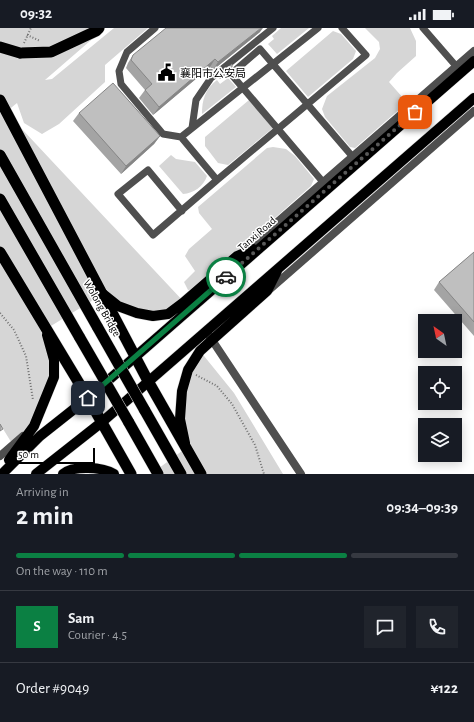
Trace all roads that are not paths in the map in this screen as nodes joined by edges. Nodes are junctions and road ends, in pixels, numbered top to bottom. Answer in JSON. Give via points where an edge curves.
{"nodes":[{"id":1,"x":99,"y":28,"type":"edge"},
{"id":2,"x":155,"y":28,"type":"edge"},
{"id":3,"x":273,"y":28,"type":"edge"},
{"id":4,"x":318,"y":28,"type":"edge"},
{"id":5,"x":342,"y":28,"type":"edge"},
{"id":6,"x":423,"y":28,"type":"edge"},
{"id":7,"x":0,"y":47,"type":"edge"},
{"id":8,"x":474,"y":51,"type":"edge"},
{"id":9,"x":474,"y":61,"type":"edge"},
{"id":10,"x":273,"y":64,"type":"junction"},
{"id":11,"x":456,"y":66,"type":"junction"},
{"id":12,"x":243,"y":87,"type":"junction"},
{"id":13,"x":474,"y":98,"type":"edge"},
{"id":14,"x":0,"y":100,"type":"edge"},
{"id":15,"x":308,"y":104,"type":"junction"},
{"id":16,"x":474,"y":111,"type":"edge"},
{"id":17,"x":192,"y":128,"type":"junction"},
{"id":18,"x":278,"y":129,"type":"junction"},
{"id":19,"x":181,"y":137,"type":"junction"},
{"id":20,"x":0,"y":155,"type":"edge"},
{"id":21,"x":352,"y":156,"type":"junction"},
{"id":22,"x":217,"y":180,"type":"junction"},
{"id":23,"x":323,"y":182,"type":"junction"},
{"id":24,"x":0,"y":199,"type":"edge"},
{"id":25,"x":182,"y":210,"type":"junction"},
{"id":26,"x":262,"y":245,"type":"junction"},
{"id":27,"x":0,"y":252,"type":"edge"},
{"id":28,"x":237,"y":256,"type":"junction"},
{"id":29,"x":279,"y":267,"type":"junction"},
{"id":30,"x":267,"y":291,"type":"junction"},
{"id":31,"x":103,"y":294,"type":"junction"},
{"id":32,"x":45,"y":329,"type":"junction"},
{"id":33,"x":206,"y":331,"type":"junction"},
{"id":34,"x":212,"y":340,"type":"junction"},
{"id":35,"x":134,"y":356,"type":"junction"},
{"id":36,"x":148,"y":382,"type":"junction"},
{"id":37,"x":88,"y":398,"type":"junction"},
{"id":38,"x":102,"y":422,"type":"junction"},
{"id":39,"x":34,"y":426,"type":"junction"},
{"id":40,"x":186,"y":448,"type":"junction"},
{"id":41,"x":0,"y":456,"type":"edge"},
{"id":42,"x":0,"y":470,"type":"edge"},
{"id":43,"x":2,"y":474,"type":"edge"},
{"id":44,"x":36,"y":474,"type":"edge"},
{"id":45,"x":63,"y":474,"type":"edge"},
{"id":46,"x":114,"y":474,"type":"edge"},
{"id":47,"x":131,"y":474,"type":"edge"},
{"id":48,"x":158,"y":474,"type":"edge"},
{"id":49,"x":181,"y":474,"type":"edge"},
{"id":50,"x":201,"y":474,"type":"edge"},
{"id":51,"x":301,"y":474,"type":"edge"}],
"edges":[{"from":1,"to":7,"type":"highway","bridge":true,"via":[[51,52],[20,53]]},
{"from":2,"to":19,"type":"lane","via":[[127,52],[119,71],[121,84],[163,134]]},
{"from":3,"to":17,"type":"lane","via":[[211,78],[196,100]]},
{"from":4,"to":10,"type":"lane"},
{"from":5,"to":15,"type":"lane","via":[[366,56]]},
{"from":6,"to":11,"type":"lane"},
{"from":8,"to":11,"type":"street"},
{"from":9,"to":26,"type":"main road","name":"Tanxi Road"},
{"from":10,"to":12,"type":"lane"},
{"from":10,"to":12,"type":"lane","via":[[260,49],[231,74]]},
{"from":10,"to":15,"type":"lane"},
{"from":11,"to":21,"type":"street"},
{"from":12,"to":17,"type":"lane"},
{"from":12,"to":18,"type":"lane"},
{"from":13,"to":29,"type":"main road"},
{"from":14,"to":31,"type":"highway"},
{"from":15,"to":18,"type":"lane"},
{"from":15,"to":21,"type":"lane"},
{"from":16,"to":30,"type":"street"},
{"from":17,"to":19,"type":"lane"},
{"from":18,"to":22,"type":"lane"},
{"from":18,"to":23,"type":"lane"},
{"from":19,"to":22,"type":"lane"},
{"from":20,"to":49,"type":"highway","name":"Wolong Bridge","bridge":true},
{"from":21,"to":23,"type":"street"},
{"from":22,"to":25,"type":"lane"},
{"from":23,"to":28,"type":"street"},
{"from":24,"to":48,"type":"highway","bridge":true},
{"from":25,"to":25,"type":"lane","via":[[153,236],[118,194],[148,170]]},
{"from":26,"to":28,"type":"main road"},
{"from":26,"to":35,"type":"main road","name":"Tanxi Road"},
{"from":27,"to":32,"type":"highway"},
{"from":28,"to":31,"type":"main road","via":[[168,314],[153,316],[137,313],[118,306]]},
{"from":29,"to":30,"type":"main road"},
{"from":29,"to":33,"type":"main road"},
{"from":30,"to":34,"type":"main road"},
{"from":31,"to":35,"type":"highway"},
{"from":32,"to":37,"type":"highway"},
{"from":32,"to":39,"type":"main road","via":[[54,360],[54,377]]},
{"from":33,"to":34,"type":"street"},
{"from":33,"to":36,"type":"main road"},
{"from":34,"to":40,"type":"main road","via":[[200,351],[188,370],[182,391],[180,419]]},
{"from":34,"to":51,"type":"street"},
{"from":35,"to":36,"type":"highway"},
{"from":35,"to":37,"type":"main road","name":"Tanxi Road"},
{"from":36,"to":38,"type":"main road"},
{"from":36,"to":40,"type":"highway"},
{"from":37,"to":38,"type":"highway"},
{"from":37,"to":43,"type":"main road","name":"Tanxi Road","via":[[40,436]]},
{"from":38,"to":44,"type":"main road"},
{"from":38,"to":47,"type":"highway"},
{"from":39,"to":41,"type":"street"},
{"from":39,"to":42,"type":"main road"},
{"from":40,"to":50,"type":"highway"},
{"from":45,"to":46,"type":"main road","via":[[67,471],[94,468]]}]}
